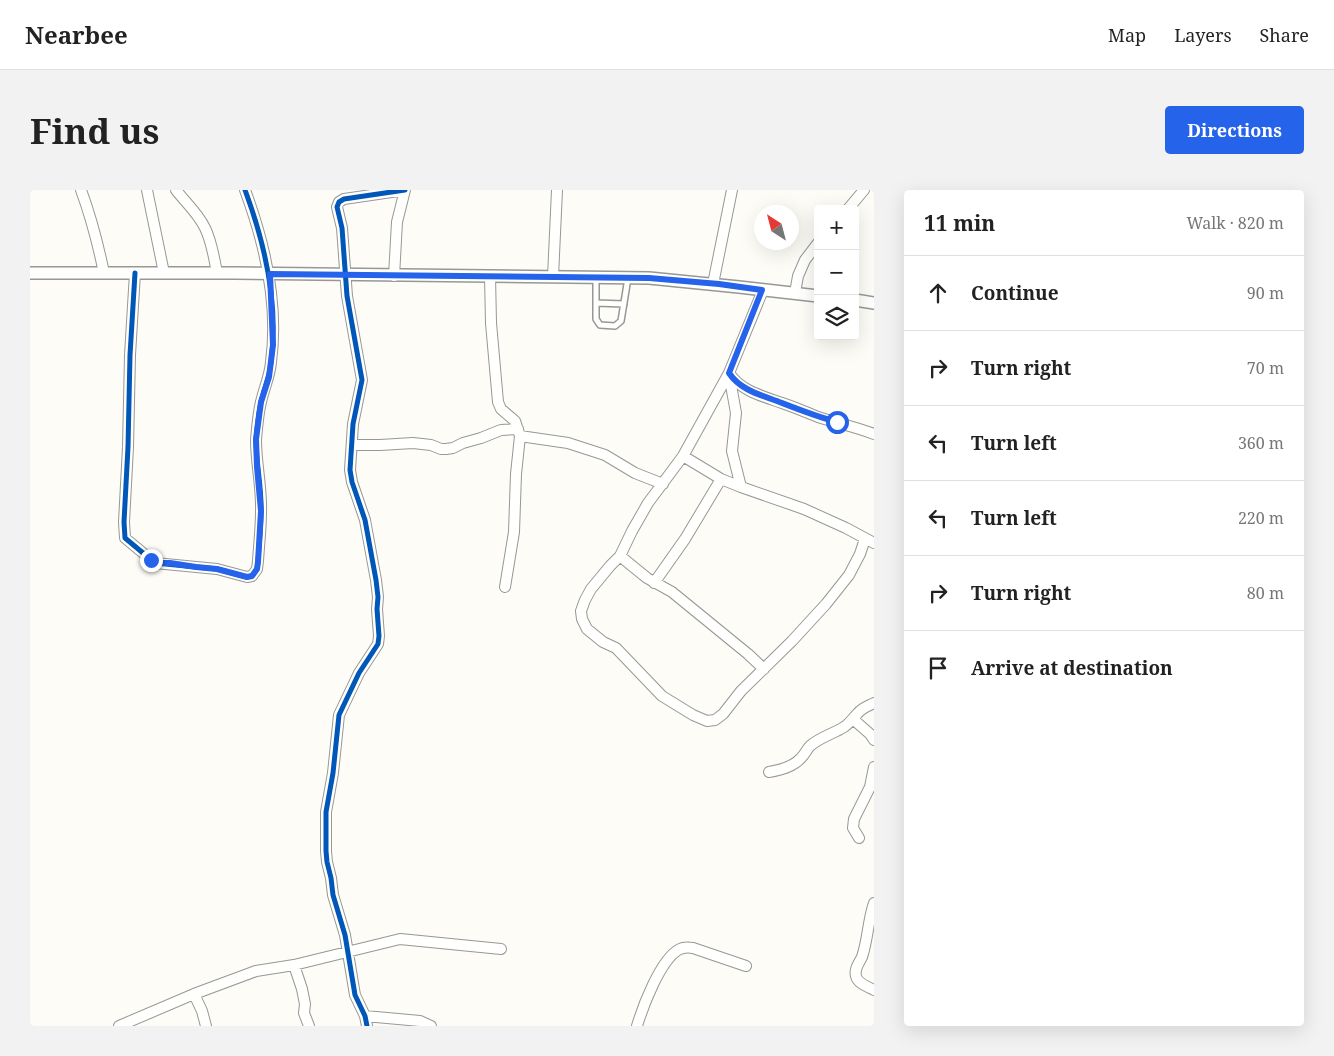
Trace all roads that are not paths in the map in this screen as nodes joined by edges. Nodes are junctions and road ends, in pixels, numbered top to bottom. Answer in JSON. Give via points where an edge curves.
{"nodes":[{"id":1,"x":81,"y":190,"type":"edge"},
{"id":2,"x":147,"y":190,"type":"edge"},
{"id":3,"x":176,"y":190,"type":"edge"},
{"id":4,"x":245,"y":190,"type":"edge"},
{"id":5,"x":405,"y":190,"type":"edge"},
{"id":6,"x":557,"y":190,"type":"edge"},
{"id":7,"x":732,"y":190,"type":"edge"},
{"id":8,"x":864,"y":190,"type":"edge"},
{"id":9,"x":851,"y":205,"type":"edge"},
{"id":10,"x":814,"y":248,"type":"edge"},
{"id":11,"x":30,"y":273,"type":"edge"},
{"id":12,"x":104,"y":273,"type":"junction"},
{"id":13,"x":135,"y":273,"type":"junction"},
{"id":14,"x":164,"y":273,"type":"junction"},
{"id":15,"x":217,"y":273,"type":"junction"},
{"id":16,"x":270,"y":274,"type":"junction"},
{"id":17,"x":345,"y":274,"type":"junction"},
{"id":18,"x":394,"y":276,"type":"junction"},
{"id":19,"x":490,"y":276,"type":"junction"},
{"id":20,"x":553,"y":277,"type":"junction"},
{"id":21,"x":596,"y":278,"type":"junction"},
{"id":22,"x":628,"y":278,"type":"junction"},
{"id":23,"x":713,"y":284,"type":"junction"},
{"id":24,"x":762,"y":290,"type":"junction"},
{"id":25,"x":795,"y":293,"type":"junction"},
{"id":26,"x":814,"y":295,"type":"edge"},
{"id":27,"x":859,"y":301,"type":"edge"},
{"id":28,"x":596,"y":303,"type":"junction"},
{"id":29,"x":874,"y":303,"type":"edge"},
{"id":30,"x":624,"y":304,"type":"junction"},
{"id":31,"x":729,"y":373,"type":"junction"},
{"id":32,"x":519,"y":433,"type":"junction"},
{"id":33,"x":874,"y":434,"type":"edge"},
{"id":34,"x":352,"y":445,"type":"junction"},
{"id":35,"x":683,"y":456,"type":"junction"},
{"id":36,"x":721,"y":479,"type":"junction"},
{"id":37,"x":663,"y":484,"type":"junction"},
{"id":38,"x":741,"y":487,"type":"junction"},
{"id":39,"x":870,"y":541,"type":"edge"},
{"id":40,"x":620,"y":556,"type":"junction"},
{"id":41,"x":654,"y":583,"type":"junction"},
{"id":42,"x":505,"y":587,"type":"dead end"},
{"id":43,"x":764,"y":669,"type":"junction"},
{"id":44,"x":874,"y":703,"type":"edge"},
{"id":45,"x":854,"y":720,"type":"junction"},
{"id":46,"x":874,"y":740,"type":"edge"},
{"id":47,"x":874,"y":767,"type":"edge"},
{"id":48,"x":769,"y":772,"type":"dead end"},
{"id":49,"x":859,"y":838,"type":"dead end"},
{"id":50,"x":874,"y":903,"type":"edge"},
{"id":51,"x":501,"y":949,"type":"dead end"},
{"id":52,"x":347,"y":952,"type":"junction"},
{"id":53,"x":294,"y":965,"type":"junction"},
{"id":54,"x":746,"y":966,"type":"dead end"},
{"id":55,"x":874,"y":990,"type":"edge"},
{"id":56,"x":194,"y":994,"type":"junction"},
{"id":57,"x":366,"y":1021,"type":"edge"},
{"id":58,"x":119,"y":1026,"type":"edge"},
{"id":59,"x":206,"y":1026,"type":"edge"},
{"id":60,"x":309,"y":1026,"type":"edge"},
{"id":61,"x":431,"y":1026,"type":"edge"},
{"id":62,"x":637,"y":1026,"type":"edge"}],
"edges":[{"from":1,"to":12,"type":"street"},
{"from":2,"to":14,"type":"street"},
{"from":3,"to":15,"type":"street","via":[[205,227]]},
{"from":4,"to":16,"type":"street"},
{"from":5,"to":17,"type":"street","via":[[339,202],[336,207],[342,228]]},
{"from":5,"to":18,"type":"street","via":[[397,222]]},
{"from":6,"to":20,"type":"street"},
{"from":7,"to":23,"type":"street"},
{"from":8,"to":9,"type":"street"},
{"from":10,"to":25,"type":"street","via":[[798,276]]},
{"from":11,"to":12,"type":"street"},
{"from":12,"to":13,"type":"street"},
{"from":13,"to":14,"type":"street"},
{"from":13,"to":16,"type":"street","via":[[125,538],[155,563],[217,569],[247,577],[252,576],[258,562],[261,511],[256,439],[273,345]]},
{"from":14,"to":15,"type":"street"},
{"from":15,"to":16,"type":"street"},
{"from":16,"to":17,"type":"street"},
{"from":17,"to":18,"type":"street"},
{"from":17,"to":34,"type":"street","via":[[362,380]]},
{"from":18,"to":19,"type":"street"},
{"from":19,"to":20,"type":"street"},
{"from":19,"to":32,"type":"street","via":[[498,402],[515,421]]},
{"from":20,"to":21,"type":"street"},
{"from":21,"to":22,"type":"street"},
{"from":21,"to":28,"type":"lane"},
{"from":22,"to":23,"type":"street"},
{"from":22,"to":30,"type":"lane"},
{"from":23,"to":24,"type":"street"},
{"from":24,"to":25,"type":"street"},
{"from":24,"to":31,"type":"street"},
{"from":25,"to":26,"type":"street"},
{"from":27,"to":29,"type":"street"},
{"from":28,"to":30,"type":"lane"},
{"from":28,"to":30,"type":"lane","via":[[597,322],[615,326],[621,321]]},
{"from":31,"to":33,"type":"street","via":[[758,396]]},
{"from":31,"to":35,"type":"street"},
{"from":31,"to":38,"type":"street","via":[[736,413],[732,451]]},
{"from":32,"to":34,"type":"street","via":[[501,430],[446,449],[413,443]]},
{"from":32,"to":37,"type":"street","via":[[605,455],[635,473]]},
{"from":32,"to":42,"type":"street","via":[[515,525]]},
{"from":34,"to":52,"type":"street","via":[[350,470],[365,520],[376,580],[379,636],[378,644],[359,673],[339,715],[326,812],[327,862]]},
{"from":35,"to":36,"type":"street"},
{"from":35,"to":37,"type":"street"},
{"from":36,"to":38,"type":"street"},
{"from":36,"to":41,"type":"street"},
{"from":37,"to":40,"type":"street","via":[[648,503]]},
{"from":38,"to":39,"type":"street","via":[[804,510]]},
{"from":39,"to":43,"type":"street","via":[[826,604]]},
{"from":40,"to":41,"type":"street"},
{"from":40,"to":43,"type":"street","via":[[585,600],[582,619],[587,629],[616,648],[662,696],[693,715],[716,720]]},
{"from":41,"to":43,"type":"street","via":[[672,592]]},
{"from":44,"to":45,"type":"street","via":[[864,708]]},
{"from":45,"to":46,"type":"street"},
{"from":45,"to":48,"type":"street","via":[[814,743],[793,764]]},
{"from":47,"to":49,"type":"street","via":[[870,787],[854,819],[853,828]]},
{"from":50,"to":55,"type":"street","via":[[856,976],[859,982]]},
{"from":51,"to":52,"type":"street","via":[[400,939]]},
{"from":52,"to":53,"type":"street"},
{"from":52,"to":57,"type":"street","via":[[355,995]]},
{"from":53,"to":56,"type":"street","via":[[256,972]]},
{"from":53,"to":60,"type":"street"},
{"from":54,"to":62,"type":"street","via":[[693,948],[677,950],[663,966]]},
{"from":56,"to":58,"type":"street"},
{"from":56,"to":59,"type":"street"},
{"from":57,"to":61,"type":"street","via":[[420,1020]]}]}
